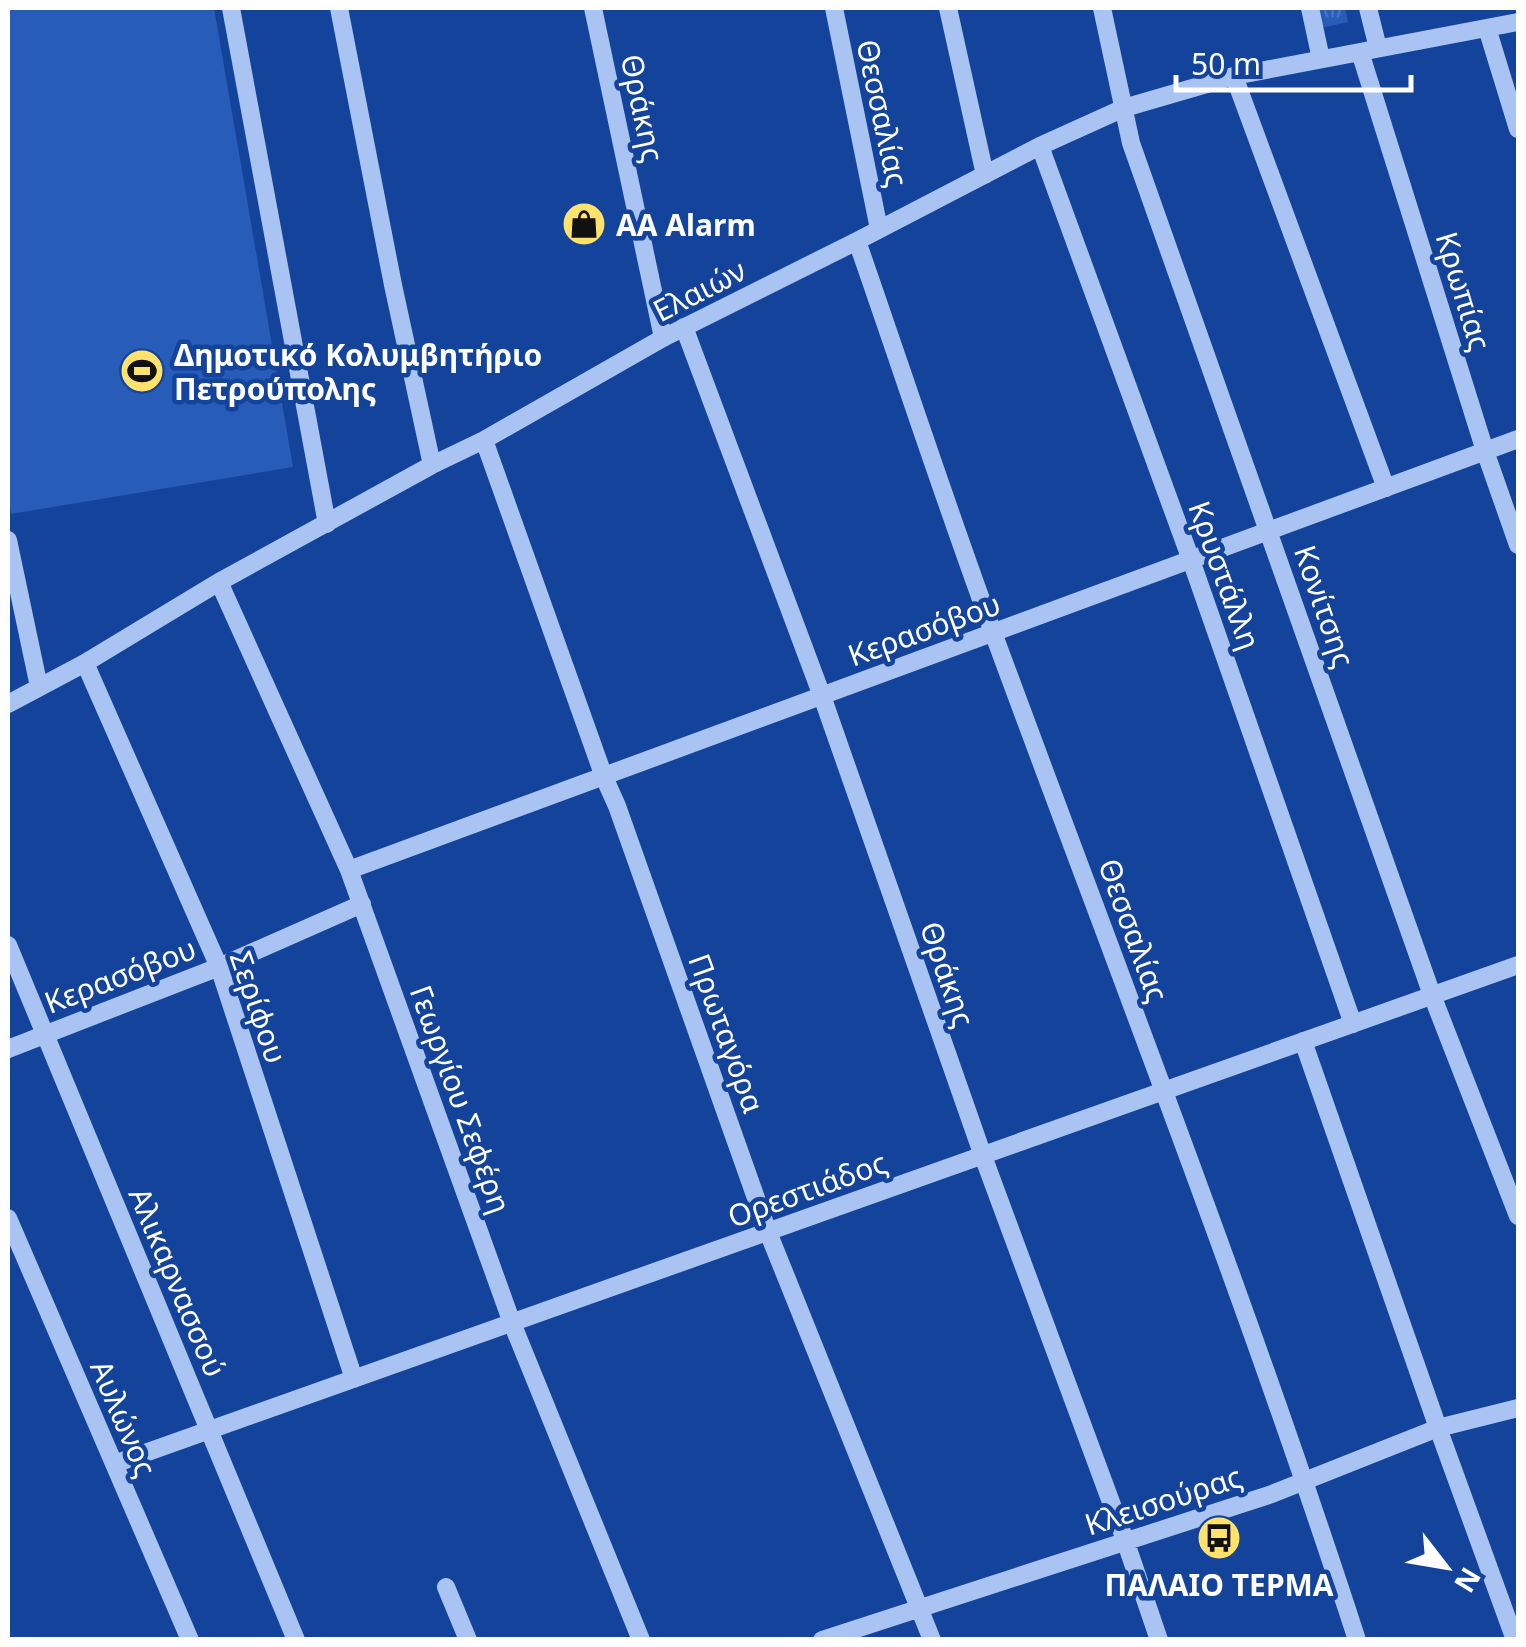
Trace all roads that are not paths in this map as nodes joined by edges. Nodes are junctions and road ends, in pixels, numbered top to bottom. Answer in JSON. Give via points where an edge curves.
{"nodes":[{"id":1,"x":232,"y":8,"type":"edge"},
{"id":2,"x":339,"y":8,"type":"edge"},
{"id":3,"x":593,"y":8,"type":"edge"},
{"id":4,"x":834,"y":8,"type":"edge"},
{"id":5,"x":948,"y":8,"type":"edge"},
{"id":6,"x":1102,"y":8,"type":"edge"},
{"id":7,"x":1310,"y":8,"type":"edge"},
{"id":8,"x":1368,"y":8,"type":"edge"},
{"id":9,"x":1518,"y":22,"type":"edge"},
{"id":10,"x":1486,"y":28,"type":"junction"},
{"id":11,"x":1369,"y":50,"type":"junction"},
{"id":12,"x":1321,"y":58,"type":"junction"},
{"id":13,"x":1234,"y":76,"type":"junction"},
{"id":14,"x":1124,"y":108,"type":"junction"},
{"id":15,"x":1518,"y":128,"type":"edge"},
{"id":16,"x":1040,"y":146,"type":"junction"},
{"id":17,"x":985,"y":175,"type":"junction"},
{"id":18,"x":879,"y":229,"type":"junction"},
{"id":19,"x":857,"y":242,"type":"junction"},
{"id":20,"x":684,"y":328,"type":"junction"},
{"id":21,"x":663,"y":338,"type":"junction"},
{"id":22,"x":1518,"y":439,"type":"edge"},
{"id":23,"x":484,"y":440,"type":"junction"},
{"id":24,"x":1485,"y":451,"type":"junction"},
{"id":25,"x":432,"y":465,"type":"junction"},
{"id":26,"x":1386,"y":488,"type":"junction"},
{"id":27,"x":326,"y":524,"type":"junction"},
{"id":28,"x":1270,"y":531,"type":"junction"},
{"id":29,"x":8,"y":540,"type":"edge"},
{"id":30,"x":1518,"y":545,"type":"edge"},
{"id":31,"x":1191,"y":560,"type":"junction"},
{"id":32,"x":219,"y":582,"type":"junction"},
{"id":33,"x":993,"y":633,"type":"junction"},
{"id":34,"x":85,"y":663,"type":"junction"},
{"id":35,"x":39,"y":687,"type":"junction"},
{"id":36,"x":822,"y":696,"type":"junction"},
{"id":37,"x":8,"y":704,"type":"edge"},
{"id":38,"x":604,"y":776,"type":"junction"},
{"id":39,"x":349,"y":870,"type":"junction"},
{"id":40,"x":362,"y":904,"type":"junction"},
{"id":41,"x":8,"y":945,"type":"edge"},
{"id":42,"x":1518,"y":965,"type":"edge"},
{"id":43,"x":218,"y":967,"type":"junction"},
{"id":44,"x":1432,"y":996,"type":"junction"},
{"id":45,"x":1353,"y":1024,"type":"junction"},
{"id":46,"x":44,"y":1034,"type":"junction"},
{"id":47,"x":1303,"y":1042,"type":"junction"},
{"id":48,"x":8,"y":1049,"type":"edge"},
{"id":49,"x":1164,"y":1091,"type":"junction"},
{"id":50,"x":983,"y":1156,"type":"junction"},
{"id":51,"x":1518,"y":1216,"type":"edge"},
{"id":52,"x":8,"y":1218,"type":"edge"},
{"id":53,"x":768,"y":1232,"type":"junction"},
{"id":54,"x":512,"y":1323,"type":"junction"},
{"id":55,"x":354,"y":1379,"type":"junction"},
{"id":56,"x":1518,"y":1408,"type":"edge"},
{"id":57,"x":1438,"y":1428,"type":"junction"},
{"id":58,"x":210,"y":1430,"type":"junction"},
{"id":59,"x":114,"y":1464,"type":"junction"},
{"id":60,"x":1305,"y":1480,"type":"junction"},
{"id":61,"x":1126,"y":1540,"type":"junction"},
{"id":62,"x":446,"y":1587,"type":"dead end"},
{"id":63,"x":920,"y":1608,"type":"junction"},
{"id":64,"x":190,"y":1640,"type":"edge"},
{"id":65,"x":296,"y":1640,"type":"edge"},
{"id":66,"x":468,"y":1640,"type":"edge"},
{"id":67,"x":641,"y":1640,"type":"edge"},
{"id":68,"x":822,"y":1640,"type":"edge"},
{"id":69,"x":932,"y":1640,"type":"edge"},
{"id":70,"x":1158,"y":1640,"type":"edge"},
{"id":71,"x":1357,"y":1640,"type":"edge"},
{"id":72,"x":1515,"y":1640,"type":"edge"}],
"edges":[{"from":1,"to":27,"type":"street"},
{"from":2,"to":25,"type":"street"},
{"from":3,"to":21,"type":"street","name":"Θράκης"},
{"from":4,"to":18,"type":"street","name":"Θεσσαλίας"},
{"from":5,"to":17,"type":"street"},
{"from":6,"to":14,"type":"street","name":"Κονίτσης"},
{"from":7,"to":12,"type":"street"},
{"from":8,"to":11,"type":"street","name":"Κρωπίας"},
{"from":9,"to":10,"type":"street","name":"Ελαιών"},
{"from":10,"to":11,"type":"street","name":"Ελαιών"},
{"from":10,"to":15,"type":"street"},
{"from":11,"to":12,"type":"street","name":"Ελαιών"},
{"from":11,"to":24,"type":"street","name":"Κρωπίας"},
{"from":12,"to":13,"type":"street","name":"Ελαιών"},
{"from":13,"to":14,"type":"street","name":"Ελαιών"},
{"from":13,"to":26,"type":"street"},
{"from":14,"to":16,"type":"street","name":"Ελαιών"},
{"from":14,"to":28,"type":"street","name":"Κονίτσης","via":[[1131,144]]},
{"from":16,"to":17,"type":"street","name":"Ελαιών"},
{"from":16,"to":31,"type":"street","name":"Κρυστάλλη"},
{"from":17,"to":18,"type":"street","name":"Ελαιών"},
{"from":18,"to":19,"type":"street","name":"Ελαιών"},
{"from":19,"to":20,"type":"street","name":"Ελαιών"},
{"from":19,"to":33,"type":"street","name":"Θεσσαλίας"},
{"from":20,"to":21,"type":"street","name":"Ελαιών"},
{"from":20,"to":36,"type":"street","name":"Θράκης"},
{"from":21,"to":23,"type":"street","name":"Ελαιών"},
{"from":22,"to":24,"type":"street","name":"Κερασόβου"},
{"from":23,"to":25,"type":"street","name":"Ελαιών"},
{"from":23,"to":38,"type":"street","name":"Πρωταγόρα"},
{"from":24,"to":26,"type":"street","name":"Κερασόβου"},
{"from":24,"to":30,"type":"street","name":"Κρωπίας"},
{"from":25,"to":27,"type":"street","name":"Ελαιών"},
{"from":26,"to":28,"type":"street","name":"Κερασόβου"},
{"from":27,"to":32,"type":"street","name":"Ελαιών"},
{"from":28,"to":31,"type":"street","name":"Κερασόβου"},
{"from":28,"to":44,"type":"street","name":"Κονίτσης"},
{"from":29,"to":35,"type":"street"},
{"from":31,"to":33,"type":"street","name":"Κερασόβου"},
{"from":31,"to":45,"type":"street","name":"Κρυστάλλη"},
{"from":32,"to":34,"type":"street","name":"Ελαιών"},
{"from":32,"to":39,"type":"street","name":"Γεωργίου Σεφέρη"},
{"from":33,"to":36,"type":"street","name":"Κερασόβου"},
{"from":33,"to":49,"type":"street","name":"Θεσσαλίας"},
{"from":34,"to":35,"type":"street","name":"Ελαιών"},
{"from":34,"to":43,"type":"street","name":"Σερίφου"},
{"from":35,"to":37,"type":"street","name":"Ελαιών"},
{"from":36,"to":38,"type":"street","name":"Κερασόβου"},
{"from":36,"to":50,"type":"street","name":"Θράκης"},
{"from":38,"to":39,"type":"street","name":"Κερασόβου"},
{"from":38,"to":53,"type":"street","name":"Πρωταγόρα"},
{"from":39,"to":40,"type":"street","name":"Γεωργίου Σεφέρη"},
{"from":40,"to":43,"type":"street","name":"Κερασόβου"},
{"from":40,"to":54,"type":"street","name":"Γεωργίου Σεφέρη"},
{"from":41,"to":46,"type":"street","name":"Αλικαρνασσού"},
{"from":42,"to":44,"type":"street","name":"Ορεστιάδος"},
{"from":43,"to":46,"type":"street","name":"Κερασόβου"},
{"from":43,"to":55,"type":"street","name":"Σερίφου"},
{"from":44,"to":45,"type":"street","name":"Ορεστιάδος"},
{"from":44,"to":51,"type":"street","name":"Κονίτσης"},
{"from":45,"to":47,"type":"street","name":"Ορεστιάδος"},
{"from":46,"to":48,"type":"street","name":"Κερασόβου"},
{"from":46,"to":58,"type":"street","name":"Αλικαρνασσού"},
{"from":47,"to":49,"type":"street","name":"Ορεστιάδος"},
{"from":47,"to":57,"type":"street"},
{"from":49,"to":50,"type":"street","name":"Ορεστιάδος"},
{"from":49,"to":60,"type":"street","name":"Θεσσαλίας"},
{"from":50,"to":53,"type":"street","name":"Ορεστιάδος"},
{"from":50,"to":61,"type":"street","name":"Θράκης"},
{"from":52,"to":59,"type":"street","name":"Αυλώνος"},
{"from":53,"to":54,"type":"street","name":"Ορεστιάδος"},
{"from":53,"to":63,"type":"street","name":"Πρωταγόρα"},
{"from":54,"to":55,"type":"street","name":"Ορεστιάδος"},
{"from":54,"to":67,"type":"street","name":"Γεωργίου Σεφέρη"},
{"from":55,"to":58,"type":"street","name":"Ορεστιάδος"},
{"from":56,"to":57,"type":"street","name":"Κλεισούρας"},
{"from":57,"to":60,"type":"street","name":"Κλεισούρας"},
{"from":57,"to":72,"type":"street"},
{"from":58,"to":59,"type":"street","name":"Ορεστιάδος"},
{"from":58,"to":65,"type":"street","name":"Αλικαρνασσού"},
{"from":59,"to":64,"type":"street","name":"Αυλώνος"},
{"from":60,"to":61,"type":"street","name":"Κλεισούρας"},
{"from":60,"to":71,"type":"street","name":"Θεσσαλίας"},
{"from":61,"to":63,"type":"street","name":"Κλεισούρας"},
{"from":61,"to":70,"type":"street","name":"Θράκης"},
{"from":62,"to":66,"type":"street"},
{"from":63,"to":68,"type":"street","name":"Κλεισούρας"},
{"from":63,"to":69,"type":"street","name":"Πρωταγόρα"}]}
